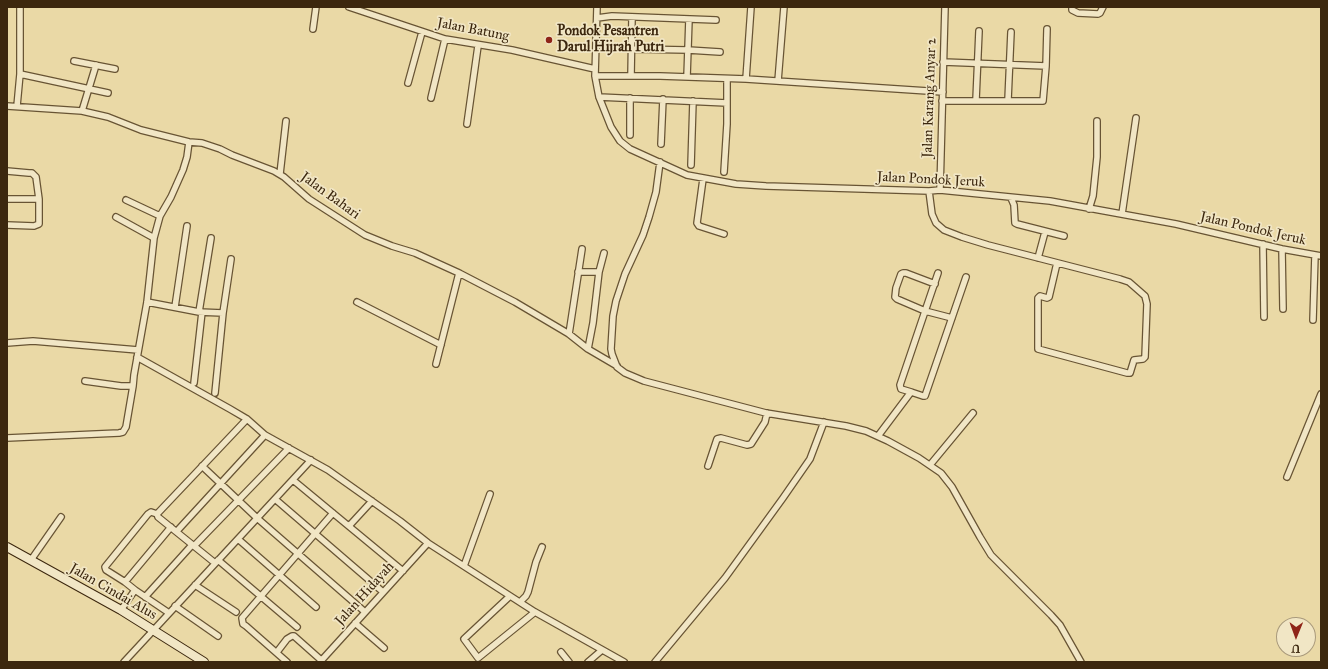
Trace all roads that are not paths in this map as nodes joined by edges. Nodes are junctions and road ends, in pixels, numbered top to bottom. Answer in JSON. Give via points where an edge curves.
{"nodes":[{"id":1,"x":20,"y":7,"type":"edge"},
{"id":2,"x":316,"y":7,"type":"edge"},
{"id":3,"x":349,"y":7,"type":"edge"},
{"id":4,"x":597,"y":7,"type":"edge"},
{"id":5,"x":751,"y":7,"type":"edge"},
{"id":6,"x":784,"y":7,"type":"edge"},
{"id":7,"x":945,"y":7,"type":"edge"},
{"id":8,"x":1072,"y":7,"type":"edge"},
{"id":9,"x":1103,"y":7,"type":"edge"},
{"id":10,"x":632,"y":17,"type":"junction"},
{"id":11,"x":597,"y":18,"type":"junction"},
{"id":12,"x":689,"y":19,"type":"junction"},
{"id":13,"x":716,"y":20,"type":"dead end"},
{"id":14,"x":313,"y":29,"type":"dead end"},
{"id":15,"x":1047,"y":29,"type":"dead end"},
{"id":16,"x":980,"y":31,"type":"dead end"},
{"id":17,"x":422,"y":32,"type":"junction"},
{"id":18,"x":1012,"y":32,"type":"dead end"},
{"id":19,"x":445,"y":39,"type":"junction"},
{"id":20,"x":478,"y":46,"type":"junction"},
{"id":21,"x":632,"y":48,"type":"junction"},
{"id":22,"x":688,"y":50,"type":"junction"},
{"id":23,"x":720,"y":52,"type":"dead end"},
{"id":24,"x":74,"y":60,"type":"dead end"},
{"id":25,"x":944,"y":62,"type":"junction"},
{"id":26,"x":978,"y":63,"type":"junction"},
{"id":27,"x":96,"y":65,"type":"junction"},
{"id":28,"x":1010,"y":65,"type":"junction"},
{"id":29,"x":1046,"y":66,"type":"junction"},
{"id":30,"x":115,"y":69,"type":"dead end"},
{"id":31,"x":595,"y":73,"type":"junction"},
{"id":32,"x":20,"y":74,"type":"junction"},
{"id":33,"x":631,"y":76,"type":"junction"},
{"id":34,"x":687,"y":77,"type":"junction"},
{"id":35,"x":727,"y":79,"type":"junction"},
{"id":36,"x":746,"y":79,"type":"junction"},
{"id":37,"x":778,"y":81,"type":"junction"},
{"id":38,"x":408,"y":83,"type":"dead end"},
{"id":39,"x":89,"y":89,"type":"junction"},
{"id":40,"x":942,"y":92,"type":"junction"},
{"id":41,"x":108,"y":93,"type":"dead end"},
{"id":42,"x":599,"y":97,"type":"junction"},
{"id":43,"x":431,"y":98,"type":"dead end"},
{"id":44,"x":630,"y":98,"type":"junction"},
{"id":45,"x":663,"y":99,"type":"junction"},
{"id":46,"x":976,"y":100,"type":"junction"},
{"id":47,"x":1008,"y":100,"type":"junction"},
{"id":48,"x":693,"y":101,"type":"junction"},
{"id":49,"x":942,"y":101,"type":"junction"},
{"id":50,"x":727,"y":103,"type":"junction"},
{"id":51,"x":7,"y":106,"type":"edge"},
{"id":52,"x":17,"y":106,"type":"junction"},
{"id":53,"x":82,"y":111,"type":"junction"},
{"id":54,"x":1136,"y":118,"type":"dead end"},
{"id":55,"x":286,"y":121,"type":"dead end"},
{"id":56,"x":1098,"y":121,"type":"dead end"},
{"id":57,"x":467,"y":124,"type":"dead end"},
{"id":58,"x":630,"y":135,"type":"dead end"},
{"id":59,"x":189,"y":142,"type":"junction"},
{"id":60,"x":661,"y":144,"type":"dead end"},
{"id":61,"x":660,"y":162,"type":"junction"},
{"id":62,"x":691,"y":165,"type":"dead end"},
{"id":63,"x":7,"y":171,"type":"edge"},
{"id":64,"x":724,"y":172,"type":"dead end"},
{"id":65,"x":280,"y":174,"type":"junction"},
{"id":66,"x":703,"y":179,"type":"junction"},
{"id":67,"x":940,"y":190,"type":"junction"},
{"id":68,"x":929,"y":191,"type":"junction"},
{"id":69,"x":1011,"y":198,"type":"junction"},
{"id":70,"x":7,"y":199,"type":"edge"},
{"id":71,"x":39,"y":200,"type":"junction"},
{"id":72,"x":126,"y":200,"type":"dead end"},
{"id":73,"x":1089,"y":209,"type":"junction"},
{"id":74,"x":1122,"y":214,"type":"junction"},
{"id":75,"x":160,"y":216,"type":"junction"},
{"id":76,"x":116,"y":217,"type":"dead end"},
{"id":77,"x":7,"y":225,"type":"edge"},
{"id":78,"x":188,"y":226,"type":"dead end"},
{"id":79,"x":1044,"y":232,"type":"junction"},
{"id":80,"x":724,"y":234,"type":"dead end"},
{"id":81,"x":1064,"y":236,"type":"dead end"},
{"id":82,"x":154,"y":238,"type":"junction"},
{"id":83,"x":211,"y":238,"type":"dead end"},
{"id":84,"x":1262,"y":244,"type":"junction"},
{"id":85,"x":582,"y":249,"type":"dead end"},
{"id":86,"x":1282,"y":249,"type":"junction"},
{"id":87,"x":604,"y":253,"type":"dead end"},
{"id":88,"x":1318,"y":256,"type":"edge"},
{"id":89,"x":1038,"y":258,"type":"junction"},
{"id":90,"x":230,"y":259,"type":"dead end"},
{"id":91,"x":1057,"y":263,"type":"junction"},
{"id":92,"x":578,"y":272,"type":"junction"},
{"id":93,"x":599,"y":272,"type":"junction"},
{"id":94,"x":459,"y":273,"type":"junction"},
{"id":95,"x":938,"y":273,"type":"dead end"},
{"id":96,"x":966,"y":277,"type":"dead end"},
{"id":97,"x":935,"y":284,"type":"junction"},
{"id":98,"x":147,"y":302,"type":"junction"},
{"id":99,"x":357,"y":302,"type":"dead end"},
{"id":100,"x":175,"y":307,"type":"junction"},
{"id":101,"x":1283,"y":309,"type":"dead end"},
{"id":102,"x":925,"y":311,"type":"junction"},
{"id":103,"x":200,"y":312,"type":"junction"},
{"id":104,"x":223,"y":313,"type":"junction"},
{"id":105,"x":1264,"y":317,"type":"dead end"},
{"id":106,"x":952,"y":318,"type":"junction"},
{"id":107,"x":1313,"y":320,"type":"dead end"},
{"id":108,"x":569,"y":334,"type":"junction"},
{"id":109,"x":7,"y":343,"type":"edge"},
{"id":110,"x":441,"y":345,"type":"junction"},
{"id":111,"x":588,"y":348,"type":"junction"},
{"id":112,"x":138,"y":350,"type":"junction"},
{"id":113,"x":137,"y":357,"type":"junction"},
{"id":114,"x":436,"y":364,"type":"dead end"},
{"id":115,"x":617,"y":367,"type":"junction"},
{"id":116,"x":85,"y":381,"type":"dead end"},
{"id":117,"x":194,"y":383,"type":"dead end"},
{"id":118,"x":133,"y":386,"type":"junction"},
{"id":119,"x":911,"y":392,"type":"junction"},
{"id":120,"x":215,"y":393,"type":"dead end"},
{"id":121,"x":1321,"y":394,"type":"edge"},
{"id":122,"x":767,"y":413,"type":"junction"},
{"id":123,"x":973,"y":413,"type":"dead end"},
{"id":124,"x":247,"y":419,"type":"junction"},
{"id":125,"x":824,"y":422,"type":"junction"},
{"id":126,"x":265,"y":435,"type":"junction"},
{"id":127,"x":878,"y":436,"type":"junction"},
{"id":128,"x":7,"y":438,"type":"edge"},
{"id":129,"x":290,"y":448,"type":"junction"},
{"id":130,"x":311,"y":460,"type":"junction"},
{"id":131,"x":930,"y":465,"type":"junction"},
{"id":132,"x":202,"y":466,"type":"junction"},
{"id":133,"x":708,"y":466,"type":"dead end"},
{"id":134,"x":1287,"y":477,"type":"dead end"},
{"id":135,"x":293,"y":480,"type":"junction"},
{"id":136,"x":220,"y":484,"type":"junction"},
{"id":137,"x":490,"y":494,"type":"dead end"},
{"id":138,"x":275,"y":499,"type":"junction"},
{"id":139,"x":238,"y":500,"type":"junction"},
{"id":140,"x":372,"y":501,"type":"junction"},
{"id":141,"x":333,"y":513,"type":"junction"},
{"id":142,"x":157,"y":514,"type":"junction"},
{"id":143,"x":61,"y":517,"type":"dead end"},
{"id":144,"x":257,"y":518,"type":"junction"},
{"id":145,"x":349,"y":526,"type":"junction"},
{"id":146,"x":171,"y":527,"type":"junction"},
{"id":147,"x":177,"y":531,"type":"junction"},
{"id":148,"x":316,"y":534,"type":"junction"},
{"id":149,"x":238,"y":539,"type":"junction"},
{"id":150,"x":428,"y":543,"type":"junction"},
{"id":151,"x":193,"y":545,"type":"junction"},
{"id":152,"x":7,"y":547,"type":"edge"},
{"id":153,"x":542,"y":547,"type":"dead end"},
{"id":154,"x":298,"y":554,"type":"junction"},
{"id":155,"x":31,"y":560,"type":"junction"},
{"id":156,"x":216,"y":562,"type":"junction"},
{"id":157,"x":464,"y":566,"type":"junction"},
{"id":158,"x":403,"y":570,"type":"junction"},
{"id":159,"x":280,"y":575,"type":"junction"},
{"id":160,"x":124,"y":582,"type":"junction"},
{"id":161,"x":195,"y":585,"type":"junction"},
{"id":162,"x":135,"y":590,"type":"junction"},
{"id":163,"x":383,"y":592,"type":"junction"},
{"id":164,"x":261,"y":596,"type":"junction"},
{"id":165,"x":510,"y":596,"type":"junction"},
{"id":166,"x":145,"y":597,"type":"junction"},
{"id":167,"x":520,"y":602,"type":"junction"},
{"id":168,"x":175,"y":606,"type":"junction"},
{"id":169,"x":316,"y":607,"type":"dead end"},
{"id":170,"x":121,"y":610,"type":"junction"},
{"id":171,"x":169,"y":612,"type":"junction"},
{"id":172,"x":236,"y":612,"type":"dead end"},
{"id":173,"x":365,"y":612,"type":"junction"},
{"id":174,"x":534,"y":612,"type":"junction"},
{"id":175,"x":355,"y":623,"type":"junction"},
{"id":176,"x":296,"y":627,"type":"dead end"},
{"id":177,"x":153,"y":630,"type":"junction"},
{"id":178,"x":218,"y":636,"type":"dead end"},
{"id":179,"x":384,"y":648,"type":"dead end"},
{"id":180,"x":602,"y":650,"type":"junction"},
{"id":181,"x":277,"y":652,"type":"junction"},
{"id":182,"x":561,"y":652,"type":"dead end"},
{"id":183,"x":200,"y":661,"type":"edge"},
{"id":184,"x":321,"y":661,"type":"edge"},
{"id":185,"x":124,"y":662,"type":"edge"},
{"id":186,"x":287,"y":662,"type":"edge"},
{"id":187,"x":569,"y":662,"type":"edge"},
{"id":188,"x":588,"y":662,"type":"edge"},
{"id":189,"x":624,"y":662,"type":"edge"},
{"id":190,"x":655,"y":662,"type":"edge"},
{"id":191,"x":1082,"y":662,"type":"edge"}],
"edges":[{"from":1,"to":32,"type":"street"},
{"from":2,"to":14,"type":"street"},
{"from":3,"to":17,"type":"street","name":"Jalan Batung"},
{"from":4,"to":11,"type":"street","name":"Jalan Pondok Jeruk"},
{"from":5,"to":36,"type":"street"},
{"from":6,"to":37,"type":"street"},
{"from":7,"to":25,"type":"street","name":"Jalan Karang Anyar 2"},
{"from":8,"to":9,"type":"street","via":[[1076,13],[1098,14]]},
{"from":10,"to":11,"type":"street"},
{"from":10,"to":12,"type":"street"},
{"from":10,"to":21,"type":"street"},
{"from":11,"to":31,"type":"street","name":"Jalan Pondok Jeruk"},
{"from":12,"to":13,"type":"street"},
{"from":12,"to":22,"type":"street"},
{"from":15,"to":29,"type":"street"},
{"from":16,"to":26,"type":"street"},
{"from":17,"to":19,"type":"street","name":"Jalan Batung"},
{"from":17,"to":38,"type":"street"},
{"from":18,"to":28,"type":"street"},
{"from":19,"to":20,"type":"street","name":"Jalan Batung"},
{"from":19,"to":43,"type":"street"},
{"from":20,"to":31,"type":"street","name":"Jalan Batung","via":[[512,50]]},
{"from":20,"to":57,"type":"street"},
{"from":21,"to":22,"type":"street"},
{"from":21,"to":33,"type":"street"},
{"from":22,"to":23,"type":"street"},
{"from":22,"to":34,"type":"street"},
{"from":24,"to":27,"type":"street"},
{"from":25,"to":26,"type":"street"},
{"from":25,"to":40,"type":"street","name":"Jalan Karang Anyar 2"},
{"from":26,"to":28,"type":"street"},
{"from":26,"to":46,"type":"street"},
{"from":27,"to":30,"type":"street"},
{"from":27,"to":39,"type":"street"},
{"from":28,"to":29,"type":"street"},
{"from":28,"to":47,"type":"street"},
{"from":29,"to":47,"type":"street","via":[[1043,101]]},
{"from":31,"to":33,"type":"street","name":"Jalan Batung"},
{"from":31,"to":42,"type":"street","name":"Jalan Pondok Jeruk"},
{"from":32,"to":39,"type":"street"},
{"from":32,"to":52,"type":"street"},
{"from":33,"to":34,"type":"street","name":"Jalan Batung"},
{"from":34,"to":35,"type":"street","name":"Jalan Batung"},
{"from":35,"to":36,"type":"street","name":"Jalan Batung"},
{"from":35,"to":50,"type":"street"},
{"from":36,"to":37,"type":"street","name":"Jalan Batung"},
{"from":37,"to":40,"type":"street","name":"Jalan Batung"},
{"from":39,"to":41,"type":"street"},
{"from":39,"to":53,"type":"street"},
{"from":40,"to":49,"type":"street","name":"Jalan Karang Anyar 2"},
{"from":42,"to":44,"type":"street"},
{"from":42,"to":61,"type":"street","name":"Jalan Pondok Jeruk","via":[[611,127],[620,141],[630,149]]},
{"from":44,"to":45,"type":"street"},
{"from":44,"to":58,"type":"street"},
{"from":45,"to":48,"type":"street"},
{"from":45,"to":60,"type":"street"},
{"from":46,"to":47,"type":"street"},
{"from":46,"to":49,"type":"street"},
{"from":48,"to":50,"type":"street"},
{"from":48,"to":62,"type":"street"},
{"from":49,"to":67,"type":"street","name":"Jalan Karang Anyar 2"},
{"from":50,"to":64,"type":"street"},
{"from":51,"to":52,"type":"street","name":"Jalan Bahari"},
{"from":52,"to":53,"type":"street","name":"Jalan Bahari"},
{"from":53,"to":59,"type":"street","name":"Jalan Bahari"},
{"from":54,"to":74,"type":"street"},
{"from":55,"to":65,"type":"street"},
{"from":56,"to":73,"type":"street","via":[[1093,196]]},
{"from":59,"to":65,"type":"street","name":"Jalan Bahari","via":[[220,149]]},
{"from":59,"to":75,"type":"street","via":[[183,170]]},
{"from":61,"to":66,"type":"street","name":"Jalan Pondok Jeruk","via":[[687,175]]},
{"from":61,"to":115,"type":"street","via":[[649,217],[616,301],[611,349]]},
{"from":63,"to":71,"type":"street","via":[[35,175]]},
{"from":65,"to":94,"type":"street","name":"Jalan Bahari","via":[[309,199],[364,235],[415,253]]},
{"from":66,"to":68,"type":"street","name":"Jalan Pondok Jeruk","via":[[766,186]]},
{"from":66,"to":80,"type":"street","via":[[697,222],[699,226]]},
{"from":67,"to":68,"type":"street","name":"Jalan Pondok Jeruk"},
{"from":67,"to":69,"type":"street","name":"Jalan Pondok Jeruk"},
{"from":68,"to":89,"type":"street","via":[[932,214],[936,223],[944,230],[962,238]]},
{"from":69,"to":73,"type":"street","name":"Jalan Pondok Jeruk"},
{"from":69,"to":79,"type":"street","via":[[1015,223]]},
{"from":70,"to":71,"type":"street"},
{"from":71,"to":77,"type":"street","via":[[38,225]]},
{"from":72,"to":75,"type":"street"},
{"from":73,"to":74,"type":"street","name":"Jalan Pondok Jeruk"},
{"from":74,"to":84,"type":"street","name":"Jalan Pondok Jeruk"},
{"from":75,"to":82,"type":"street"},
{"from":76,"to":82,"type":"street"},
{"from":78,"to":100,"type":"street"},
{"from":79,"to":81,"type":"street"},
{"from":79,"to":89,"type":"street"},
{"from":82,"to":98,"type":"street"},
{"from":83,"to":103,"type":"street"},
{"from":84,"to":86,"type":"street","name":"Jalan Pondok Jeruk"},
{"from":84,"to":105,"type":"street"},
{"from":85,"to":92,"type":"street"},
{"from":86,"to":88,"type":"street","name":"Jalan Pondok Jeruk"},
{"from":86,"to":101,"type":"street"},
{"from":87,"to":93,"type":"street"},
{"from":88,"to":107,"type":"street"},
{"from":89,"to":91,"type":"street"},
{"from":90,"to":104,"type":"street"},
{"from":91,"to":91,"type":"street","via":[[1129,282],[1145,296],[1147,304],[1144,357],[1134,360],[1130,373],[1038,349],[1038,298],[1049,297]]},
{"from":92,"to":93,"type":"street"},
{"from":92,"to":108,"type":"street"},
{"from":93,"to":111,"type":"street"},
{"from":94,"to":108,"type":"street","name":"Jalan Bahari"},
{"from":94,"to":110,"type":"street"},
{"from":95,"to":97,"type":"street"},
{"from":96,"to":106,"type":"street"},
{"from":97,"to":102,"type":"street"},
{"from":97,"to":102,"type":"street","via":[[906,273],[901,274],[895,297]]},
{"from":98,"to":100,"type":"street"},
{"from":98,"to":112,"type":"street"},
{"from":99,"to":110,"type":"street"},
{"from":100,"to":103,"type":"street"},
{"from":102,"to":106,"type":"street"},
{"from":102,"to":119,"type":"street","via":[[900,385]]},
{"from":103,"to":104,"type":"street"},
{"from":103,"to":117,"type":"street"},
{"from":104,"to":120,"type":"street"},
{"from":106,"to":119,"type":"street","via":[[926,396]]},
{"from":108,"to":111,"type":"street","name":"Jalan Bahari"},
{"from":109,"to":112,"type":"street","via":[[33,341]]},
{"from":110,"to":114,"type":"street"},
{"from":111,"to":115,"type":"street","name":"Jalan Bahari"},
{"from":112,"to":113,"type":"street"},
{"from":113,"to":118,"type":"street"},
{"from":113,"to":124,"type":"street"},
{"from":115,"to":122,"type":"street","name":"Jalan Bahari","via":[[644,381]]},
{"from":116,"to":118,"type":"street"},
{"from":118,"to":128,"type":"street","via":[[123,432]]},
{"from":119,"to":127,"type":"street"},
{"from":121,"to":134,"type":"street"},
{"from":122,"to":125,"type":"street","name":"Jalan Bahari"},
{"from":122,"to":133,"type":"street","via":[[766,422],[751,444],[717,439]]},
{"from":123,"to":131,"type":"street"},
{"from":124,"to":126,"type":"street"},
{"from":124,"to":132,"type":"street"},
{"from":125,"to":127,"type":"street","name":"Jalan Bahari","via":[[852,427]]},
{"from":125,"to":190,"type":"street","via":[[810,459],[784,498],[725,578]]},
{"from":126,"to":129,"type":"street"},
{"from":126,"to":136,"type":"street"},
{"from":127,"to":131,"type":"street","name":"Jalan Bahari"},
{"from":129,"to":130,"type":"street"},
{"from":129,"to":139,"type":"street"},
{"from":130,"to":135,"type":"street"},
{"from":130,"to":140,"type":"street"},
{"from":131,"to":191,"type":"street","name":"Jalan Bahari","via":[[941,473],[952,487],[991,555],[1051,614]]},
{"from":132,"to":136,"type":"street"},
{"from":132,"to":142,"type":"street"},
{"from":135,"to":138,"type":"street"},
{"from":135,"to":141,"type":"street"},
{"from":136,"to":139,"type":"street"},
{"from":136,"to":147,"type":"street"},
{"from":137,"to":157,"type":"street"},
{"from":138,"to":144,"type":"street"},
{"from":138,"to":148,"type":"street"},
{"from":139,"to":144,"type":"street"},
{"from":139,"to":151,"type":"street"},
{"from":140,"to":145,"type":"street"},
{"from":140,"to":150,"type":"street"},
{"from":141,"to":145,"type":"street"},
{"from":141,"to":148,"type":"street"},
{"from":142,"to":146,"type":"street"},
{"from":142,"to":160,"type":"street","via":[[148,514],[105,566],[106,570]]},
{"from":143,"to":155,"type":"street"},
{"from":144,"to":149,"type":"street"},
{"from":144,"to":154,"type":"street"},
{"from":145,"to":158,"type":"street"},
{"from":146,"to":147,"type":"street"},
{"from":146,"to":160,"type":"street"},
{"from":147,"to":151,"type":"street"},
{"from":148,"to":154,"type":"street"},
{"from":148,"to":163,"type":"street"},
{"from":149,"to":156,"type":"street"},
{"from":149,"to":159,"type":"street"},
{"from":150,"to":157,"type":"street"},
{"from":150,"to":158,"type":"street","name":"Jalan Hidayah"},
{"from":151,"to":156,"type":"street"},
{"from":151,"to":166,"type":"street"},
{"from":152,"to":155,"type":"street","name":"Jalan Cindai Alus"},
{"from":153,"to":167,"type":"street","via":[[528,592]]},
{"from":154,"to":159,"type":"street"},
{"from":154,"to":173,"type":"street"},
{"from":155,"to":170,"type":"street","name":"Jalan Cindai Alus"},
{"from":156,"to":161,"type":"street"},
{"from":156,"to":164,"type":"street"},
{"from":157,"to":165,"type":"street"},
{"from":158,"to":163,"type":"street","name":"Jalan Hidayah"},
{"from":159,"to":164,"type":"street"},
{"from":159,"to":169,"type":"street"},
{"from":160,"to":162,"type":"street"},
{"from":161,"to":168,"type":"street"},
{"from":161,"to":172,"type":"street"},
{"from":162,"to":166,"type":"street"},
{"from":162,"to":170,"type":"street"},
{"from":163,"to":173,"type":"street","name":"Jalan Hidayah"},
{"from":164,"to":176,"type":"street"},
{"from":164,"to":181,"type":"street","via":[[242,620]]},
{"from":165,"to":167,"type":"street"},
{"from":165,"to":174,"type":"street","via":[[464,639],[478,658]]},
{"from":166,"to":171,"type":"street"},
{"from":167,"to":174,"type":"street"},
{"from":168,"to":171,"type":"street"},
{"from":168,"to":178,"type":"street"},
{"from":170,"to":177,"type":"street","name":"Jalan Cindai Alus"},
{"from":171,"to":177,"type":"street"},
{"from":173,"to":175,"type":"street","name":"Jalan Hidayah"},
{"from":174,"to":180,"type":"street"},
{"from":175,"to":179,"type":"street"},
{"from":175,"to":184,"type":"street","name":"Jalan Hidayah"},
{"from":177,"to":183,"type":"street","name":"Jalan Cindai Alus"},
{"from":177,"to":185,"type":"street"},
{"from":180,"to":188,"type":"street"},
{"from":180,"to":189,"type":"street"},
{"from":181,"to":184,"type":"street","via":[[287,639],[294,636]]},
{"from":181,"to":186,"type":"street"},
{"from":182,"to":187,"type":"street"}]}
